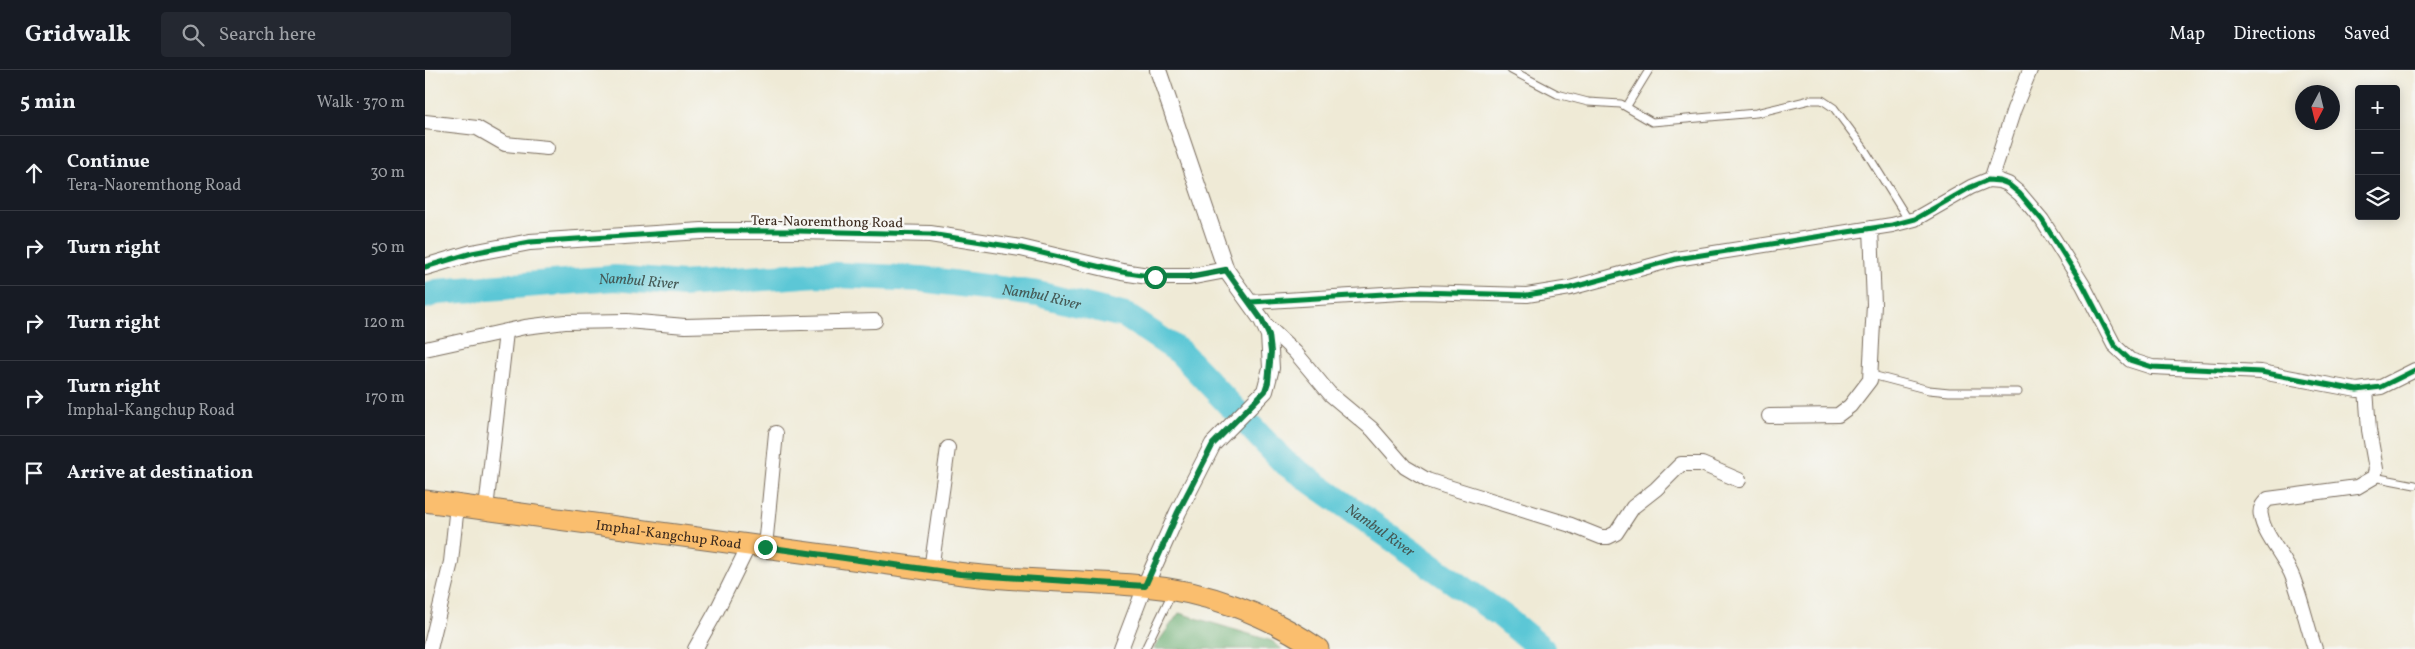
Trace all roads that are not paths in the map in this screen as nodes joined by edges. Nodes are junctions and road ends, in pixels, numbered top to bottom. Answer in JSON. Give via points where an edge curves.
{"nodes":[{"id":1,"x":1158,"y":70,"type":"edge"},
{"id":2,"x":1511,"y":70,"type":"edge"},
{"id":3,"x":1649,"y":70,"type":"edge"},
{"id":4,"x":2030,"y":70,"type":"edge"},
{"id":5,"x":1627,"y":106,"type":"junction"},
{"id":6,"x":425,"y":122,"type":"edge"},
{"id":7,"x":547,"y":148,"type":"dead end"},
{"id":8,"x":1991,"y":180,"type":"junction"},
{"id":9,"x":1909,"y":221,"type":"junction"},
{"id":10,"x":1871,"y":228,"type":"junction"},
{"id":11,"x":425,"y":267,"type":"edge"},
{"id":12,"x":1226,"y":270,"type":"junction"},
{"id":13,"x":1251,"y":302,"type":"junction"},
{"id":14,"x":875,"y":321,"type":"dead end"},
{"id":15,"x":1263,"y":322,"type":"junction"},
{"id":16,"x":506,"y":332,"type":"junction"},
{"id":17,"x":425,"y":349,"type":"edge"},
{"id":18,"x":2415,"y":370,"type":"edge"},
{"id":19,"x":1872,"y":375,"type":"junction"},
{"id":20,"x":2366,"y":389,"type":"junction"},
{"id":21,"x":2018,"y":392,"type":"dead end"},
{"id":22,"x":1769,"y":416,"type":"dead end"},
{"id":23,"x":776,"y":433,"type":"dead end"},
{"id":24,"x":948,"y":448,"type":"dead end"},
{"id":25,"x":2374,"y":476,"type":"junction"},
{"id":26,"x":1739,"y":480,"type":"dead end"},
{"id":27,"x":2415,"y":485,"type":"edge"},
{"id":28,"x":425,"y":501,"type":"edge"},
{"id":29,"x":457,"y":505,"type":"junction"},
{"id":30,"x":486,"y":509,"type":"junction"},
{"id":31,"x":757,"y":546,"type":"junction"},
{"id":32,"x":931,"y":570,"type":"junction"},
{"id":33,"x":1145,"y":586,"type":"junction"},
{"id":34,"x":1174,"y":591,"type":"junction"},
{"id":35,"x":430,"y":649,"type":"edge"},
{"id":36,"x":695,"y":649,"type":"edge"},
{"id":37,"x":1121,"y":649,"type":"edge"},
{"id":38,"x":1145,"y":649,"type":"edge"},
{"id":39,"x":1318,"y":649,"type":"edge"},
{"id":40,"x":2315,"y":649,"type":"edge"}],
"edges":[{"from":1,"to":12,"type":"street"},
{"from":2,"to":5,"type":"lane","via":[[1543,88],[1573,99]]},
{"from":3,"to":5,"type":"lane"},
{"from":4,"to":8,"type":"street"},
{"from":5,"to":9,"type":"lane","via":[[1646,120],[1658,122],[1756,113],[1822,100],[1834,108],[1863,147]]},
{"from":6,"to":7,"type":"street","via":[[477,128],[505,144]]},
{"from":8,"to":9,"type":"street"},
{"from":8,"to":20,"type":"street","via":[[2008,184],[2033,208],[2083,285],[2114,345],[2130,360],[2152,367],[2261,372]]},
{"from":9,"to":10,"type":"street"},
{"from":10,"to":13,"type":"street","via":[[1676,259],[1570,288],[1527,295],[1417,292]]},
{"from":10,"to":19,"type":"street"},
{"from":11,"to":12,"type":"street","name":"Tera-Naoremthong Road","via":[[472,253],[530,242],[702,231],[798,231],[930,234],[1021,248],[1155,277],[1189,277]]},
{"from":12,"to":13,"type":"street"},
{"from":13,"to":15,"type":"street"},
{"from":14,"to":16,"type":"street","via":[[685,326],[590,321]]},
{"from":15,"to":26,"type":"street","via":[[1295,352],[1330,394],[1372,429],[1405,467],[1445,486],[1608,538],[1616,533],[1633,507],[1681,464],[1702,464]]},
{"from":15,"to":33,"type":"street","via":[[1271,352],[1265,391],[1213,444]]},
{"from":16,"to":17,"type":"street"},
{"from":16,"to":30,"type":"street"},
{"from":18,"to":20,"type":"street","via":[[2388,385]]},
{"from":19,"to":21,"type":"lane","via":[[1929,390]]},
{"from":19,"to":22,"type":"street","via":[[1851,406],[1838,415]]},
{"from":20,"to":25,"type":"street","via":[[2369,430],[2377,469]]},
{"from":23,"to":31,"type":"street"},
{"from":24,"to":32,"type":"street"},
{"from":25,"to":27,"type":"lane"},
{"from":25,"to":40,"type":"street","via":[[2357,487],[2278,496],[2262,504],[2261,517],[2293,578]]},
{"from":28,"to":29,"type":"main road","name":"Imphal-Kangchup Road"},
{"from":29,"to":30,"type":"main road","name":"Imphal-Kangchup Road"},
{"from":29,"to":35,"type":"street","via":[[451,562]]},
{"from":30,"to":31,"type":"main road","name":"Imphal-Kangchup Road"},
{"from":31,"to":32,"type":"main road","name":"Imphal-Kangchup Road"},
{"from":31,"to":36,"type":"street"},
{"from":32,"to":33,"type":"main road","name":"Imphal-Kangchup Road"},
{"from":33,"to":34,"type":"main road","name":"Imphal-Kangchup Road"},
{"from":33,"to":37,"type":"street"},
{"from":34,"to":38,"type":"lane"},
{"from":34,"to":39,"type":"main road","name":"Imphal-Kangchup Road","via":[[1256,614],[1295,633]]}]}
